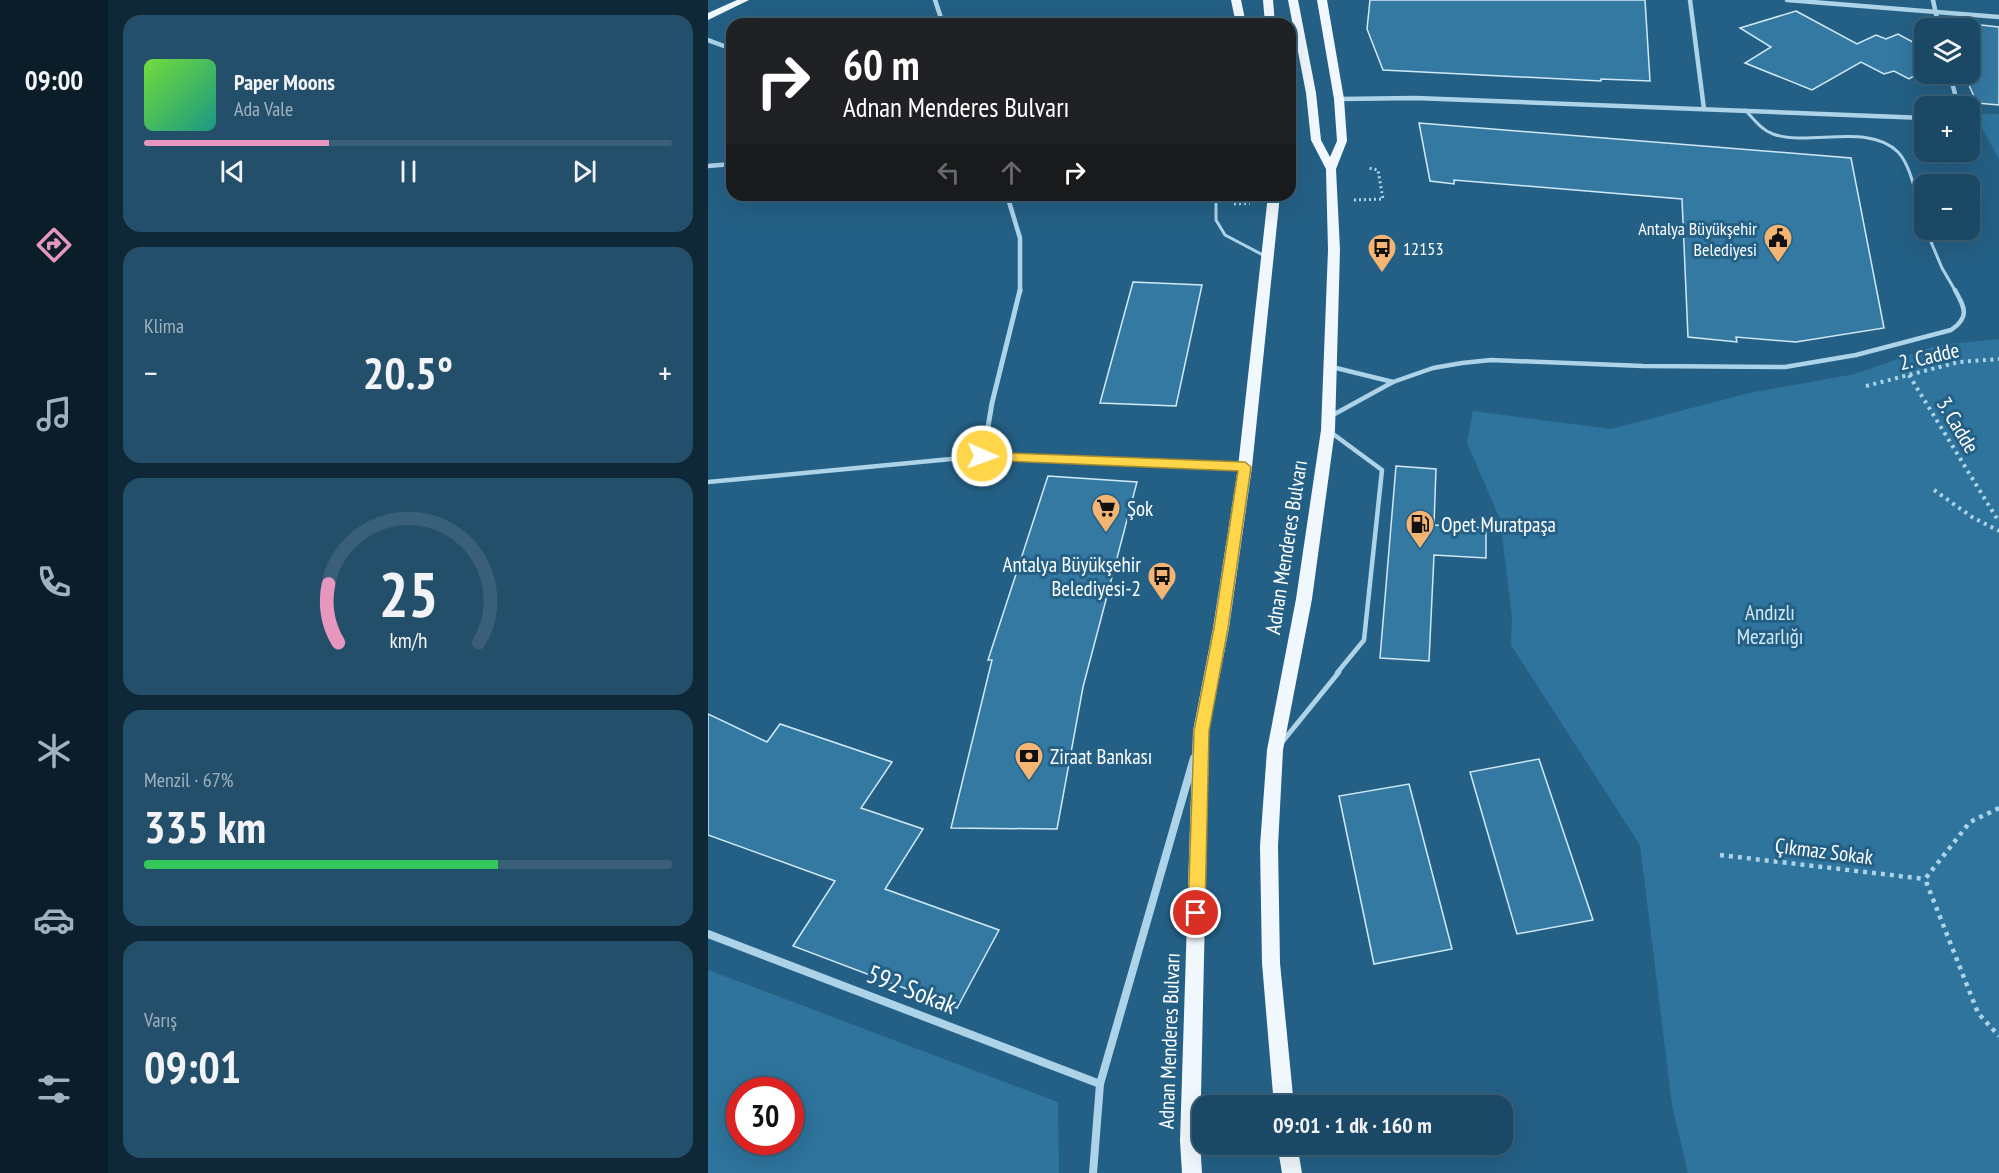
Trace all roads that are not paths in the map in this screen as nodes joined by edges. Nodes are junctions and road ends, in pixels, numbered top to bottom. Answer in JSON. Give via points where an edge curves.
{"nodes":[{"id":1,"x":720,"y":0,"type":"edge"},
{"id":2,"x":744,"y":0,"type":"edge"},
{"id":3,"x":935,"y":0,"type":"edge"},
{"id":4,"x":1236,"y":0,"type":"edge"},
{"id":5,"x":1268,"y":0,"type":"edge"},
{"id":6,"x":1293,"y":0,"type":"edge"},
{"id":7,"x":1322,"y":0,"type":"edge"},
{"id":8,"x":1690,"y":0,"type":"edge"},
{"id":9,"x":1787,"y":0,"type":"edge"},
{"id":10,"x":1933,"y":0,"type":"edge"},
{"id":11,"x":708,"y":6,"type":"edge"},
{"id":12,"x":1935,"y":12,"type":"junction"},
{"id":13,"x":708,"y":17,"type":"edge"},
{"id":14,"x":1999,"y":17,"type":"edge"},
{"id":15,"x":941,"y":18,"type":"edge"},
{"id":16,"x":1240,"y":18,"type":"edge"},
{"id":17,"x":1270,"y":18,"type":"edge"},
{"id":18,"x":1937,"y":18,"type":"edge"},
{"id":19,"x":708,"y":40,"type":"edge"},
{"id":20,"x":726,"y":47,"type":"edge"},
{"id":21,"x":1340,"y":99,"type":"junction"},
{"id":22,"x":1704,"y":109,"type":"junction"},
{"id":23,"x":1745,"y":111,"type":"junction"},
{"id":24,"x":1914,"y":118,"type":"edge"},
{"id":25,"x":726,"y":164,"type":"edge"},
{"id":26,"x":708,"y":166,"type":"edge"},
{"id":27,"x":1331,"y":169,"type":"junction"},
{"id":28,"x":1914,"y":195,"type":"edge"},
{"id":29,"x":1009,"y":201,"type":"edge"},
{"id":30,"x":1215,"y":201,"type":"edge"},
{"id":31,"x":1274,"y":201,"type":"edge"},
{"id":32,"x":1930,"y":240,"type":"edge"},
{"id":33,"x":1269,"y":258,"type":"junction"},
{"id":34,"x":1330,"y":366,"type":"junction"},
{"id":35,"x":1393,"y":382,"type":"junction"},
{"id":36,"x":1328,"y":424,"type":"junction"},
{"id":37,"x":982,"y":456,"type":"junction"},
{"id":38,"x":1245,"y":467,"type":"junction"},
{"id":39,"x":708,"y":482,"type":"edge"},
{"id":40,"x":1201,"y":731,"type":"junction"},
{"id":41,"x":1275,"y":750,"type":"junction"},
{"id":42,"x":708,"y":934,"type":"edge"},
{"id":43,"x":1100,"y":1084,"type":"junction"},
{"id":44,"x":1283,"y":1095,"type":"edge"},
{"id":45,"x":1289,"y":1155,"type":"edge"},
{"id":46,"x":1093,"y":1173,"type":"edge"},
{"id":47,"x":1192,"y":1173,"type":"edge"},
{"id":48,"x":1292,"y":1173,"type":"edge"}],
"edges":[{"from":1,"to":11,"type":"main road"},
{"from":2,"to":13,"type":"main road"},
{"from":3,"to":15,"type":"street"},
{"from":4,"to":16,"type":"main road"},
{"from":5,"to":17,"type":"main road"},
{"from":6,"to":27,"type":"main road","name":"Adnan Menderes Bulvarı","via":[[1316,140]]},
{"from":7,"to":21,"type":"main road"},
{"from":8,"to":22,"type":"street"},
{"from":9,"to":12,"type":"street"},
{"from":10,"to":12,"type":"street"},
{"from":12,"to":14,"type":"street"},
{"from":12,"to":18,"type":"street"},
{"from":19,"to":20,"type":"street"},
{"from":21,"to":22,"type":"street","via":[[1415,98]]},
{"from":21,"to":27,"type":"main road","via":[[1342,141]]},
{"from":22,"to":23,"type":"street"},
{"from":23,"to":24,"type":"street"},
{"from":23,"to":28,"type":"lane","via":[[1774,135],[1864,138],[1889,145],[1901,157]]},
{"from":25,"to":26,"type":"street"},
{"from":27,"to":34,"type":"main road","name":"Adnan Menderes Bulvarı","via":[[1334,250]]},
{"from":29,"to":37,"type":"street","via":[[1020,238],[1020,297]]},
{"from":30,"to":33,"type":"lane","via":[[1216,220],[1225,235]]},
{"from":31,"to":33,"type":"main road","name":"Adnan Menderes Bulvarı"},
{"from":32,"to":35,"type":"lane","via":[[1941,268],[1963,304],[1964,317],[1951,330],[1856,355],[1785,367],[1491,360],[1433,368]]},
{"from":33,"to":38,"type":"main road","name":"Adnan Menderes Bulvarı"},
{"from":34,"to":35,"type":"lane"},
{"from":34,"to":36,"type":"main road","name":"Adnan Menderes Bulvarı"},
{"from":35,"to":36,"type":"lane"},
{"from":36,"to":41,"type":"main road","name":"Adnan Menderes Bulvarı","via":[[1304,598]]},
{"from":36,"to":41,"type":"lane","via":[[1382,470],[1364,640]]},
{"from":37,"to":38,"type":"street"},
{"from":37,"to":39,"type":"lane"},
{"from":38,"to":40,"type":"main road","name":"Adnan Menderes Bulvarı"},
{"from":40,"to":43,"type":"street"},
{"from":40,"to":47,"type":"main road","name":"Adnan Menderes Bulvarı"},
{"from":41,"to":44,"type":"main road","name":"Adnan Menderes Bulvarı","via":[[1269,846],[1271,963]]},
{"from":42,"to":43,"type":"street","name":"592 Sokak"},
{"from":43,"to":46,"type":"street"},
{"from":45,"to":48,"type":"main road"}]}
